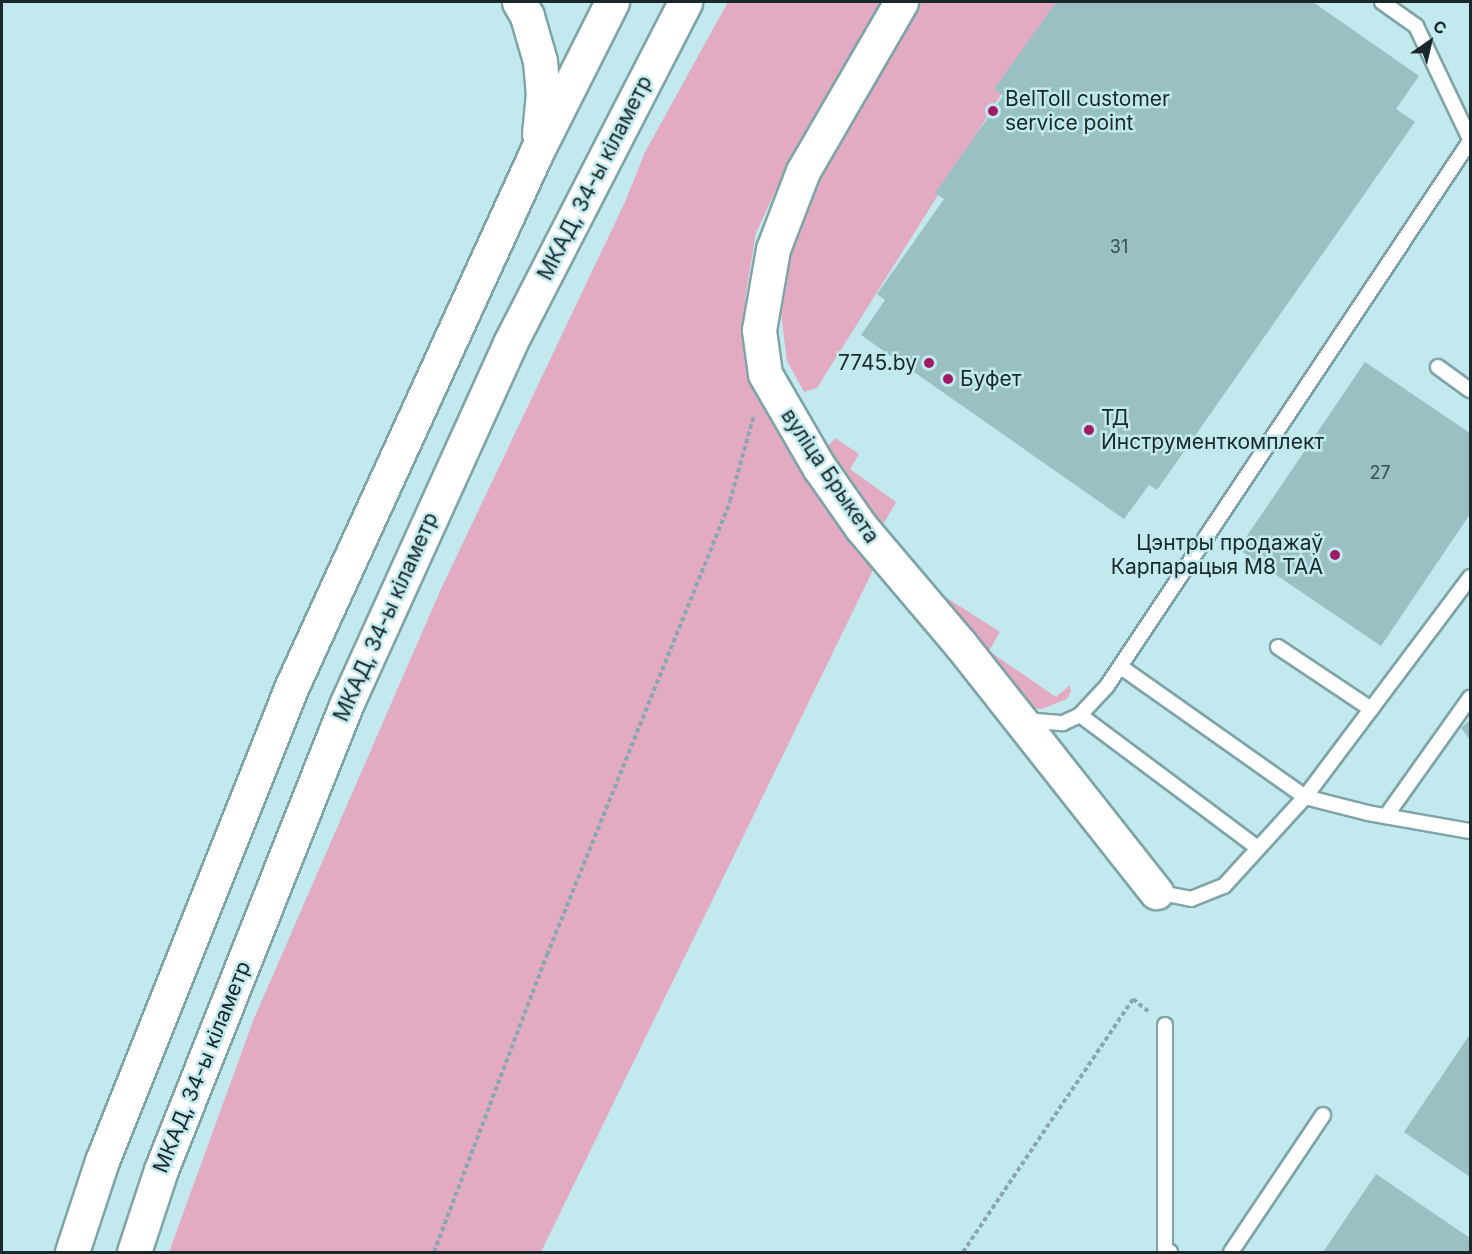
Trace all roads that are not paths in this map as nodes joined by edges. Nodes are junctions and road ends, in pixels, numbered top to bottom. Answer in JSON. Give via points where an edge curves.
{"nodes":[{"id":1,"x":519,"y":2,"type":"edge"},
{"id":2,"x":612,"y":2,"type":"edge"},
{"id":3,"x":685,"y":2,"type":"edge"},
{"id":4,"x":901,"y":2,"type":"edge"},
{"id":5,"x":1383,"y":2,"type":"edge"},
{"id":6,"x":1470,"y":140,"type":"edge"},
{"id":7,"x":536,"y":153,"type":"junction"},
{"id":8,"x":1438,"y":367,"type":"dead end"},
{"id":9,"x":1470,"y":390,"type":"edge"},
{"id":10,"x":1470,"y":577,"type":"edge"},
{"id":11,"x":1278,"y":646,"type":"dead end"},
{"id":12,"x":1121,"y":667,"type":"junction"},
{"id":13,"x":1470,"y":698,"type":"edge"},
{"id":14,"x":1371,"y":709,"type":"junction"},
{"id":15,"x":1080,"y":715,"type":"junction"},
{"id":16,"x":1017,"y":719,"type":"junction"},
{"id":17,"x":1305,"y":797,"type":"junction"},
{"id":18,"x":1386,"y":816,"type":"junction"},
{"id":19,"x":1470,"y":831,"type":"edge"},
{"id":20,"x":1258,"y":848,"type":"junction"},
{"id":21,"x":1156,"y":892,"type":"joint"},
{"id":22,"x":1165,"y":1025,"type":"road end"},
{"id":23,"x":1323,"y":1115,"type":"dead end"},
{"id":24,"x":72,"y":1252,"type":"edge"},
{"id":25,"x":134,"y":1252,"type":"edge"},
{"id":26,"x":1170,"y":1252,"type":"edge"},
{"id":27,"x":1231,"y":1252,"type":"edge"}],
"edges":[{"from":1,"to":7,"type":"main road","via":[[540,61],[543,93]]},
{"from":2,"to":7,"type":"main road"},
{"from":3,"to":25,"type":"main road","name":"МКАД, 34-ы кіламетр","via":[[510,344],[346,705],[161,1170]]},
{"from":4,"to":16,"type":"main road","name":"вуліца Брыкета","via":[[803,171],[773,249],[759,330],[765,374],[813,458],[861,527],[961,645]]},
{"from":5,"to":6,"type":"lane","via":[[1416,26]]},
{"from":6,"to":12,"type":"lane"},
{"from":7,"to":24,"type":"main road","via":[[292,686],[102,1161]]},
{"from":8,"to":9,"type":"lane"},
{"from":10,"to":14,"type":"lane"},
{"from":11,"to":14,"type":"lane"},
{"from":12,"to":15,"type":"lane"},
{"from":12,"to":17,"type":"lane"},
{"from":13,"to":18,"type":"lane"},
{"from":14,"to":17,"type":"lane"},
{"from":15,"to":16,"type":"lane","via":[[1063,723]]},
{"from":15,"to":20,"type":"lane"},
{"from":16,"to":21,"type":"main road","name":"вуліца Брыкета"},
{"from":17,"to":18,"type":"lane"},
{"from":17,"to":20,"type":"lane"},
{"from":18,"to":19,"type":"lane"},
{"from":20,"to":21,"type":"lane","via":[[1224,886],[1191,899]]},
{"from":22,"to":26,"type":"lane","via":[[1164,1249]]},
{"from":23,"to":27,"type":"lane"}]}
